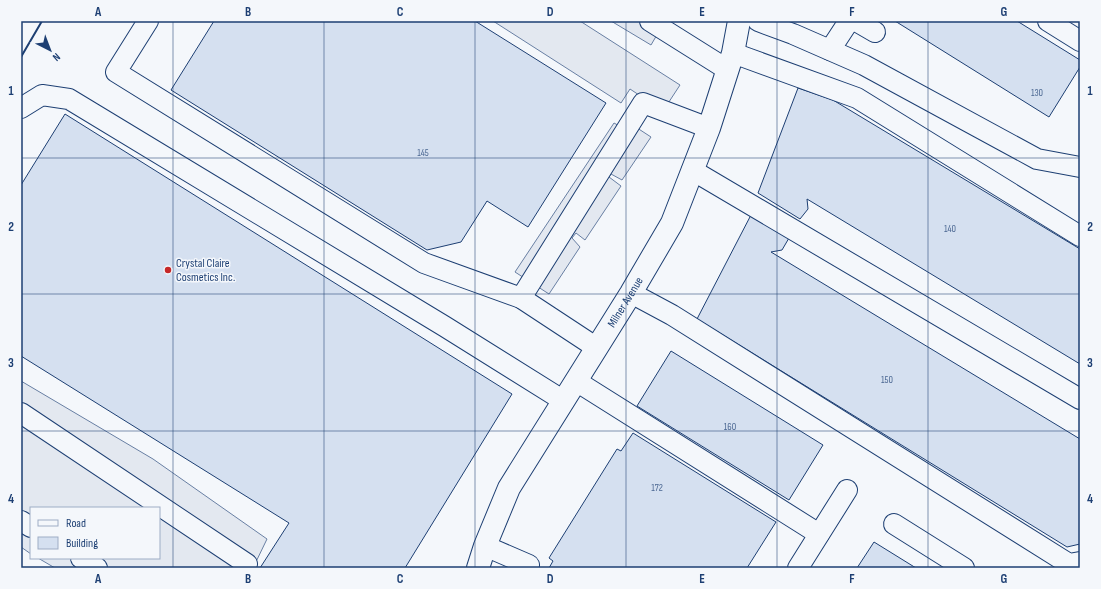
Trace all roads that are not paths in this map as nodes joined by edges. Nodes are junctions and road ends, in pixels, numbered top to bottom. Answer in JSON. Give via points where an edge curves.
{"nodes":[{"id":1,"x":148,"y":21,"type":"edge"},
{"id":2,"x":650,"y":21,"type":"edge"},
{"id":3,"x":739,"y":21,"type":"edge"},
{"id":4,"x":758,"y":21,"type":"edge"},
{"id":5,"x":848,"y":21,"type":"edge"},
{"id":6,"x":856,"y":21,"type":"edge"},
{"id":7,"x":1048,"y":21,"type":"edge"},
{"id":8,"x":796,"y":28,"type":"edge"},
{"id":9,"x":875,"y":32,"type":"dead end"},
{"id":10,"x":1080,"y":42,"type":"edge"},
{"id":11,"x":830,"y":50,"type":"junction"},
{"id":12,"x":730,"y":61,"type":"junction"},
{"id":13,"x":21,"y":108,"type":"edge"},
{"id":14,"x":709,"y":128,"type":"junction"},
{"id":15,"x":1080,"y":167,"type":"edge"},
{"id":16,"x":692,"y":170,"type":"junction"},
{"id":17,"x":1080,"y":236,"type":"edge"},
{"id":18,"x":631,"y":293,"type":"junction"},
{"id":19,"x":521,"y":298,"type":"junction"},
{"id":20,"x":596,"y":348,"type":"junction"},
{"id":21,"x":576,"y":381,"type":"junction"},
{"id":22,"x":1080,"y":399,"type":"edge"},
{"id":23,"x":564,"y":401,"type":"junction"},
{"id":24,"x":21,"y":413,"type":"edge"},
{"id":25,"x":847,"y":490,"type":"dead end"},
{"id":26,"x":21,"y":521,"type":"edge"},
{"id":27,"x":894,"y":524,"type":"dead end"},
{"id":28,"x":30,"y":526,"type":"edge"},
{"id":29,"x":819,"y":534,"type":"junction"},
{"id":30,"x":485,"y":546,"type":"junction"},
{"id":31,"x":83,"y":559,"type":"edge"},
{"id":32,"x":1080,"y":562,"type":"edge"},
{"id":33,"x":97,"y":568,"type":"edge"},
{"id":34,"x":245,"y":568,"type":"edge"},
{"id":35,"x":478,"y":568,"type":"edge"},
{"id":36,"x":527,"y":568,"type":"edge"},
{"id":37,"x":798,"y":568,"type":"edge"},
{"id":38,"x":964,"y":568,"type":"edge"}],
"edges":[{"from":1,"to":19,"type":"lane","via":[[116,72],[424,264]]},
{"from":2,"to":12,"type":"lane"},
{"from":3,"to":12,"type":"main road","name":"Milner Avenue"},
{"from":4,"to":8,"type":"lane"},
{"from":5,"to":11,"type":"lane"},
{"from":6,"to":9,"type":"lane"},
{"from":7,"to":10,"type":"lane"},
{"from":8,"to":11,"type":"lane"},
{"from":11,"to":15,"type":"lane","via":[[864,65],[1037,159]]},
{"from":12,"to":14,"type":"main road","name":"Milner Avenue"},
{"from":12,"to":17,"type":"lane","via":[[857,98]]},
{"from":13,"to":23,"type":"lane","via":[[42,95],[68,99]]},
{"from":14,"to":16,"type":"main road","name":"Milner Avenue"},
{"from":14,"to":19,"type":"lane","via":[[643,103]]},
{"from":16,"to":18,"type":"main road","name":"Milner Avenue","via":[[672,223]]},
{"from":16,"to":22,"type":"lane"},
{"from":18,"to":20,"type":"main road","name":"Milner Avenue"},
{"from":18,"to":32,"type":"lane","via":[[672,315],[1069,564]]},
{"from":19,"to":20,"type":"lane"},
{"from":20,"to":21,"type":"main road","name":"Milner Avenue"},
{"from":21,"to":23,"type":"main road","name":"Milner Avenue"},
{"from":21,"to":29,"type":"lane"},
{"from":23,"to":30,"type":"main road","name":"Milner Avenue","via":[[509,488]]},
{"from":24,"to":34,"type":"lane","via":[[247,564]]},
{"from":25,"to":29,"type":"lane"},
{"from":26,"to":28,"type":"lane"},
{"from":27,"to":38,"type":"lane"},
{"from":29,"to":37,"type":"lane"},
{"from":30,"to":35,"type":"main road","name":"Milner Avenue"},
{"from":30,"to":36,"type":"lane","via":[[529,565]]},
{"from":31,"to":33,"type":"lane"}]}
